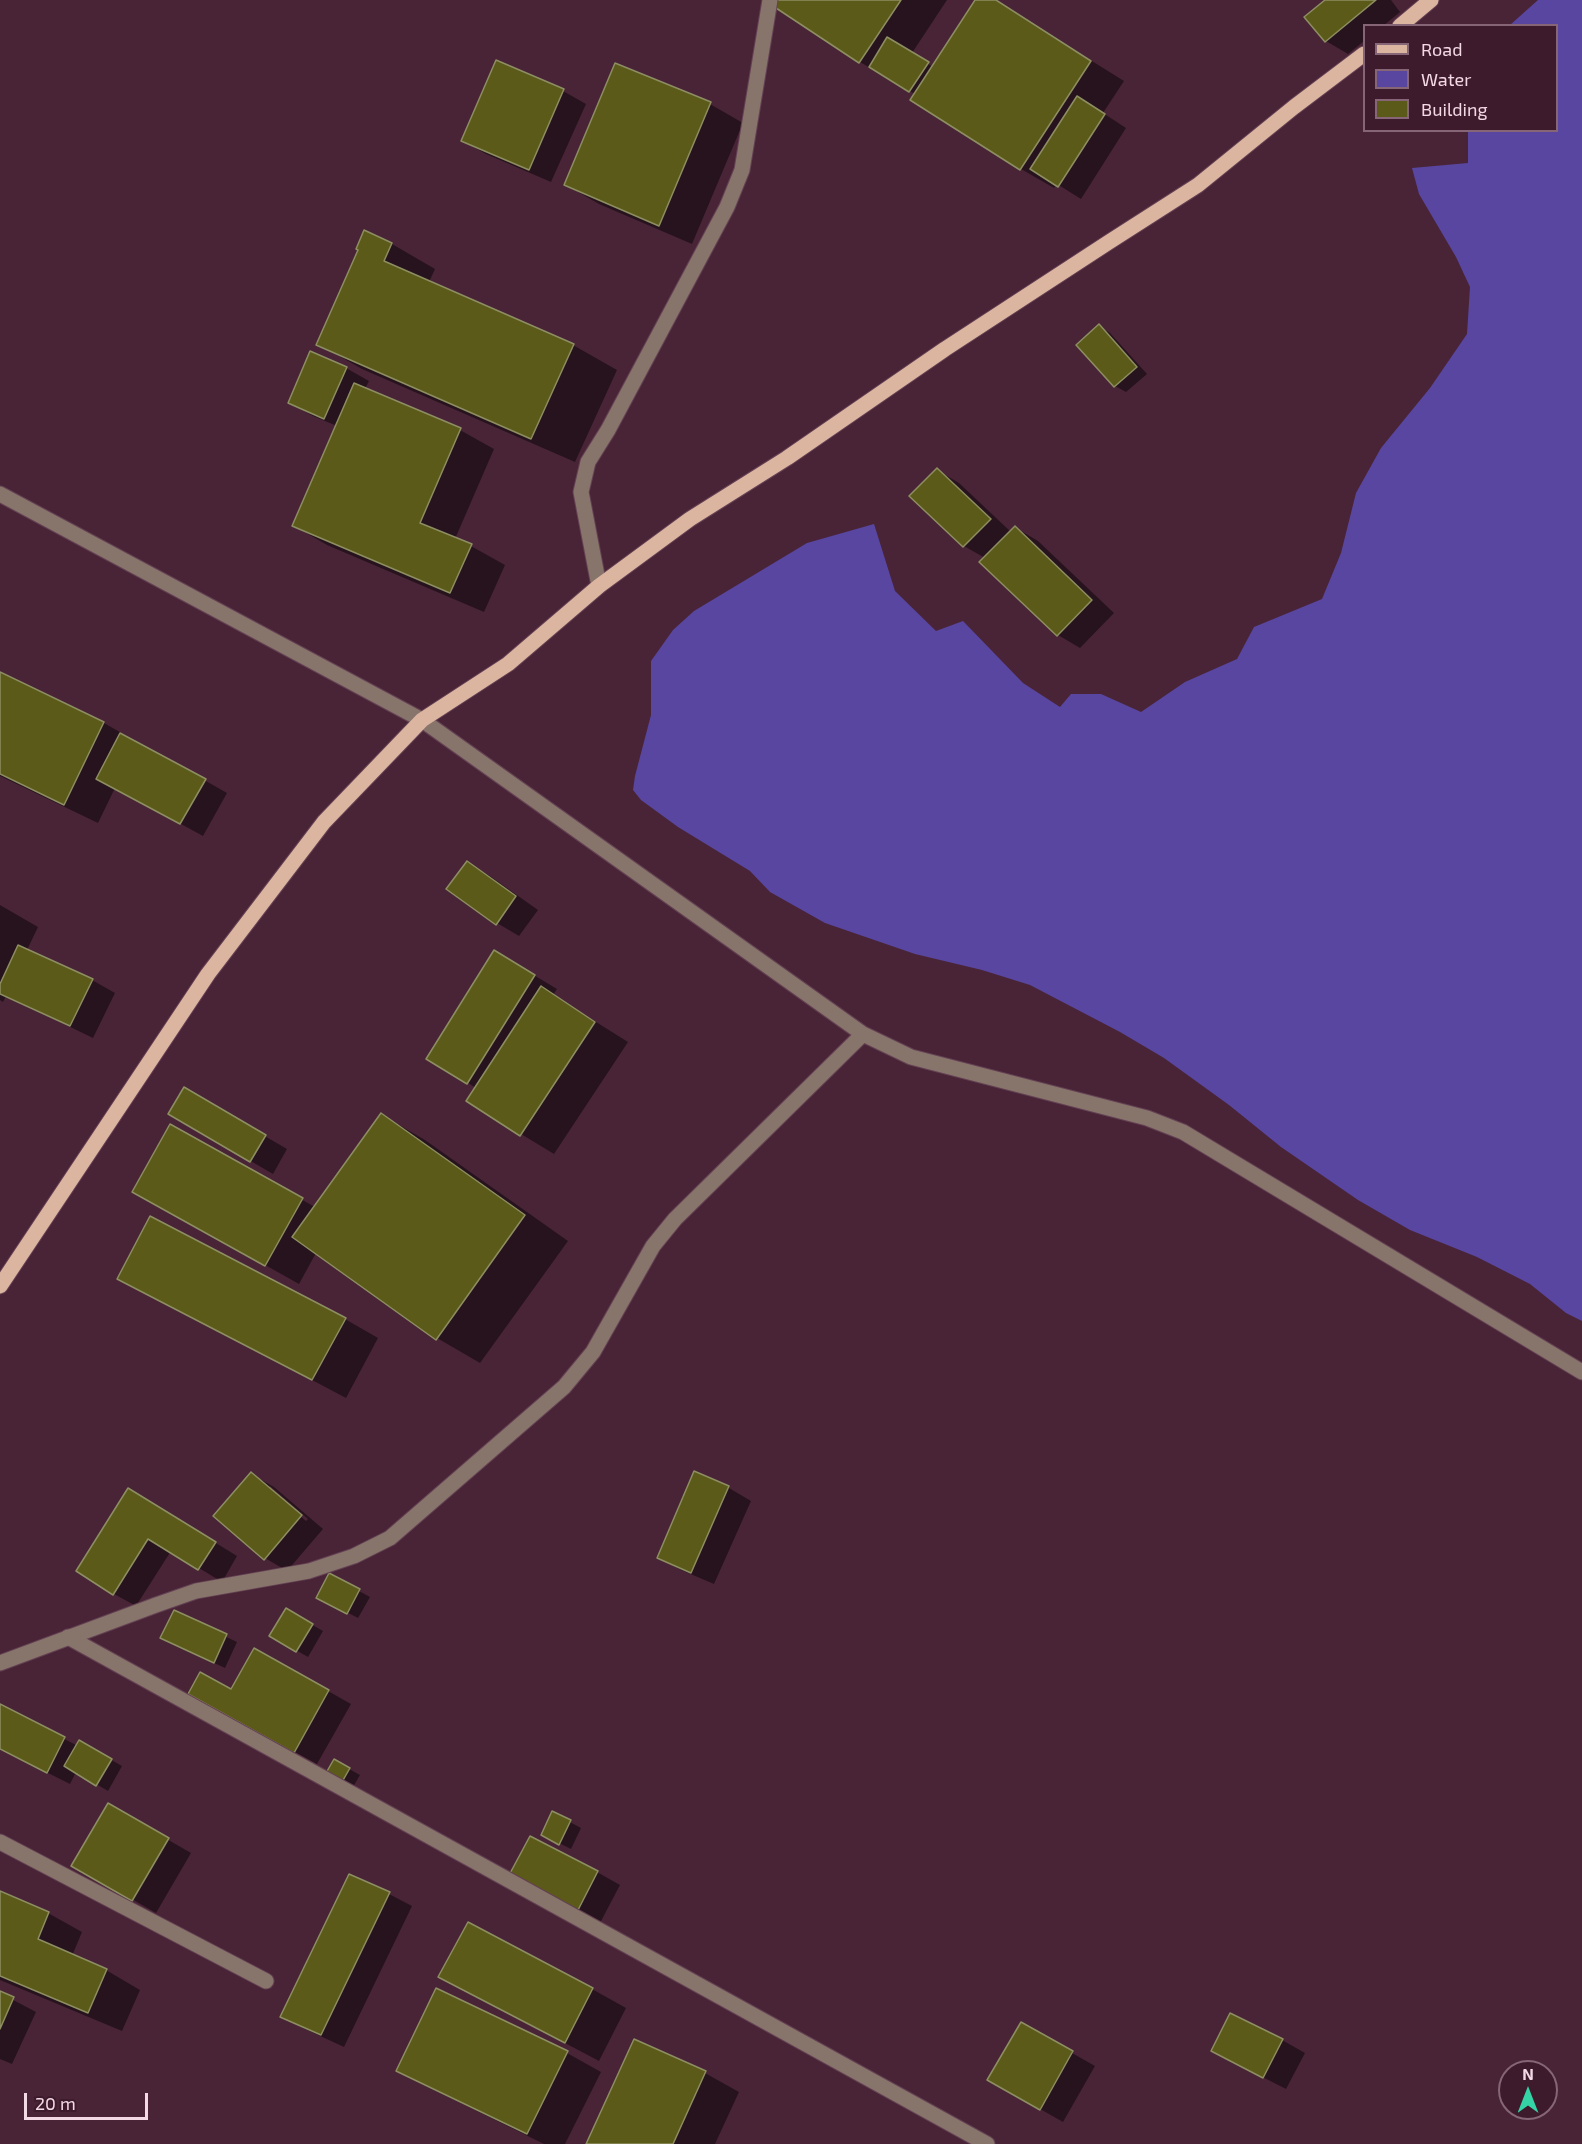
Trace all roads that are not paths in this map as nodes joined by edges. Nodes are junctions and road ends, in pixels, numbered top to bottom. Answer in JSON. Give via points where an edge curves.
{"nodes":[{"id":1,"x":770,"y":0,"type":"edge"},
{"id":2,"x":1431,"y":0,"type":"edge"},
{"id":3,"x":1402,"y":24,"type":"edge"},
{"id":4,"x":1363,"y":55,"type":"edge"},
{"id":5,"x":0,"y":494,"type":"edge"},
{"id":6,"x":599,"y":586,"type":"junction"},
{"id":7,"x":422,"y":720,"type":"junction"},
{"id":8,"x":863,"y":1034,"type":"junction"},
{"id":9,"x":0,"y":1286,"type":"edge"},
{"id":10,"x":1582,"y":1372,"type":"edge"},
{"id":11,"x":68,"y":1637,"type":"junction"},
{"id":12,"x":0,"y":1663,"type":"edge"},
{"id":13,"x":0,"y":1842,"type":"edge"},
{"id":14,"x":266,"y":1982,"type":"dead end"},
{"id":15,"x":987,"y":2144,"type":"edge"}],
"edges":[{"from":1,"to":6,"type":"street","via":[[742,170],[727,207],[588,462],[580,492]]},
{"from":2,"to":3,"type":"main road"},
{"from":4,"to":6,"type":"main road","via":[[1198,186],[690,519]]},
{"from":5,"to":7,"type":"street"},
{"from":6,"to":7,"type":"main road","via":[[508,664]]},
{"from":7,"to":8,"type":"street"},
{"from":7,"to":9,"type":"main road","via":[[324,822],[208,974]]},
{"from":8,"to":10,"type":"street","via":[[911,1057],[1147,1118],[1183,1131]]},
{"from":8,"to":11,"type":"street","via":[[652,1246],[593,1352],[564,1387],[390,1538],[354,1556],[309,1571],[196,1591]]},
{"from":11,"to":12,"type":"street"},
{"from":11,"to":15,"type":"street"},
{"from":13,"to":14,"type":"street"}]}
